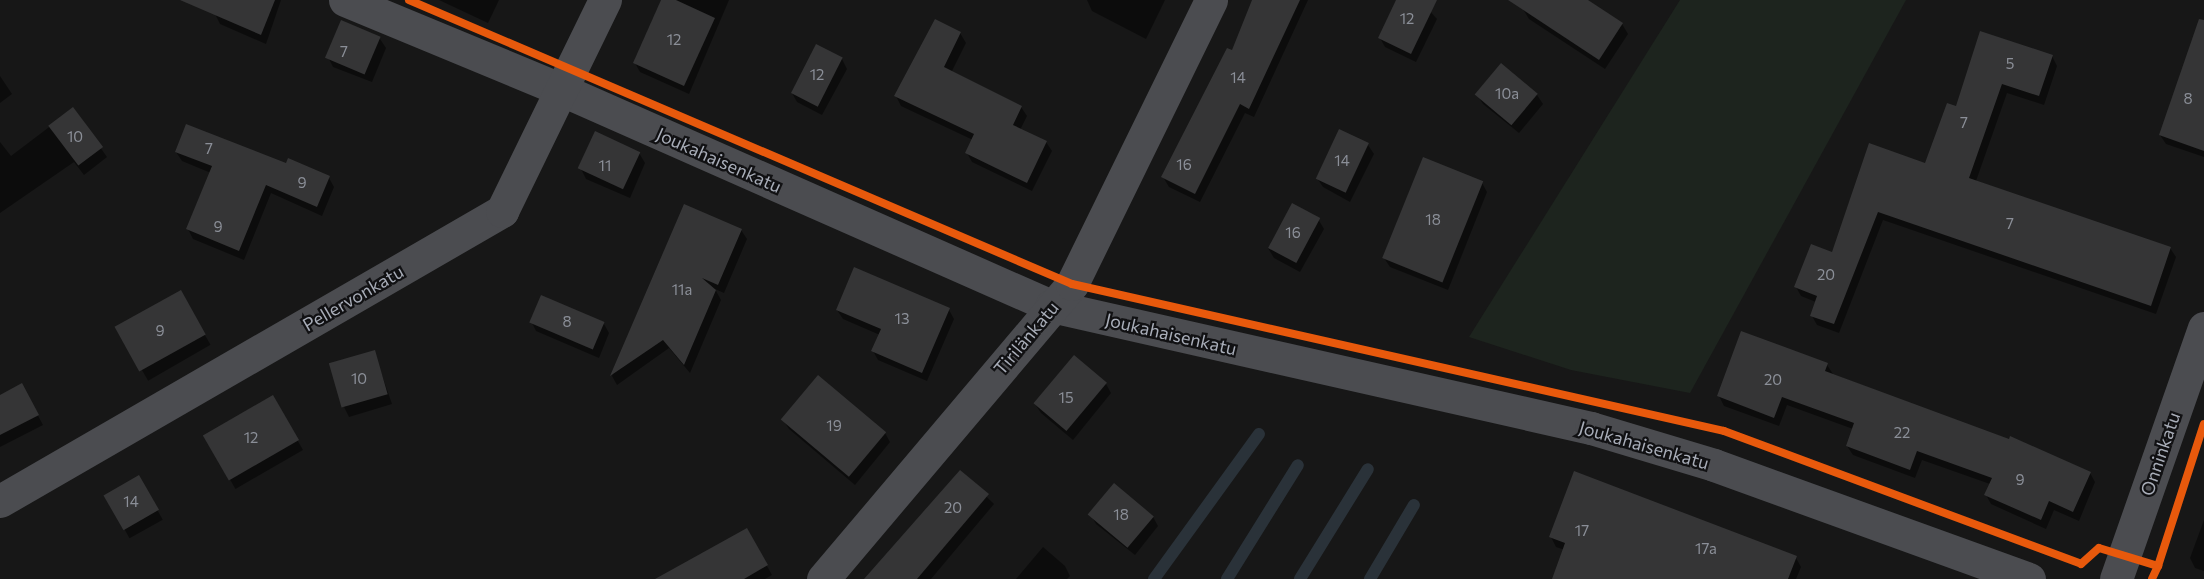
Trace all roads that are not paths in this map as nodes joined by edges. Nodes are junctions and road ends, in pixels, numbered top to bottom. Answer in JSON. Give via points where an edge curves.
{"nodes":[{"id":1,"x":345,"y":0,"type":"edge"},
{"id":2,"x":605,"y":0,"type":"edge"},
{"id":3,"x":1211,"y":0,"type":"edge"},
{"id":4,"x":562,"y":90,"type":"junction"},
{"id":5,"x":1051,"y":306,"type":"junction"},
{"id":6,"x":2204,"y":328,"type":"edge"},
{"id":7,"x":0,"y":501,"type":"edge"},
{"id":8,"x":824,"y":579,"type":"edge"},
{"id":9,"x":2029,"y":579,"type":"edge"},
{"id":10,"x":2115,"y":579,"type":"edge"}],
"edges":[{"from":1,"to":4,"type":"street","name":"Joukahaisenkatu"},
{"from":2,"to":4,"type":"street","name":"Pellervonkatu"},
{"from":3,"to":5,"type":"street","name":"Tirilänkatu","via":[[1072,284]]},
{"from":4,"to":5,"type":"street","name":"Joukahaisenkatu"},
{"from":4,"to":7,"type":"street","name":"Pellervonkatu","via":[[502,212]]},
{"from":5,"to":8,"type":"street","name":"Tirilänkatu"},
{"from":5,"to":9,"type":"street","name":"Joukahaisenkatu","via":[[1591,428],[1714,465]]},
{"from":6,"to":10,"type":"street","name":"Onninkatu"}]}
